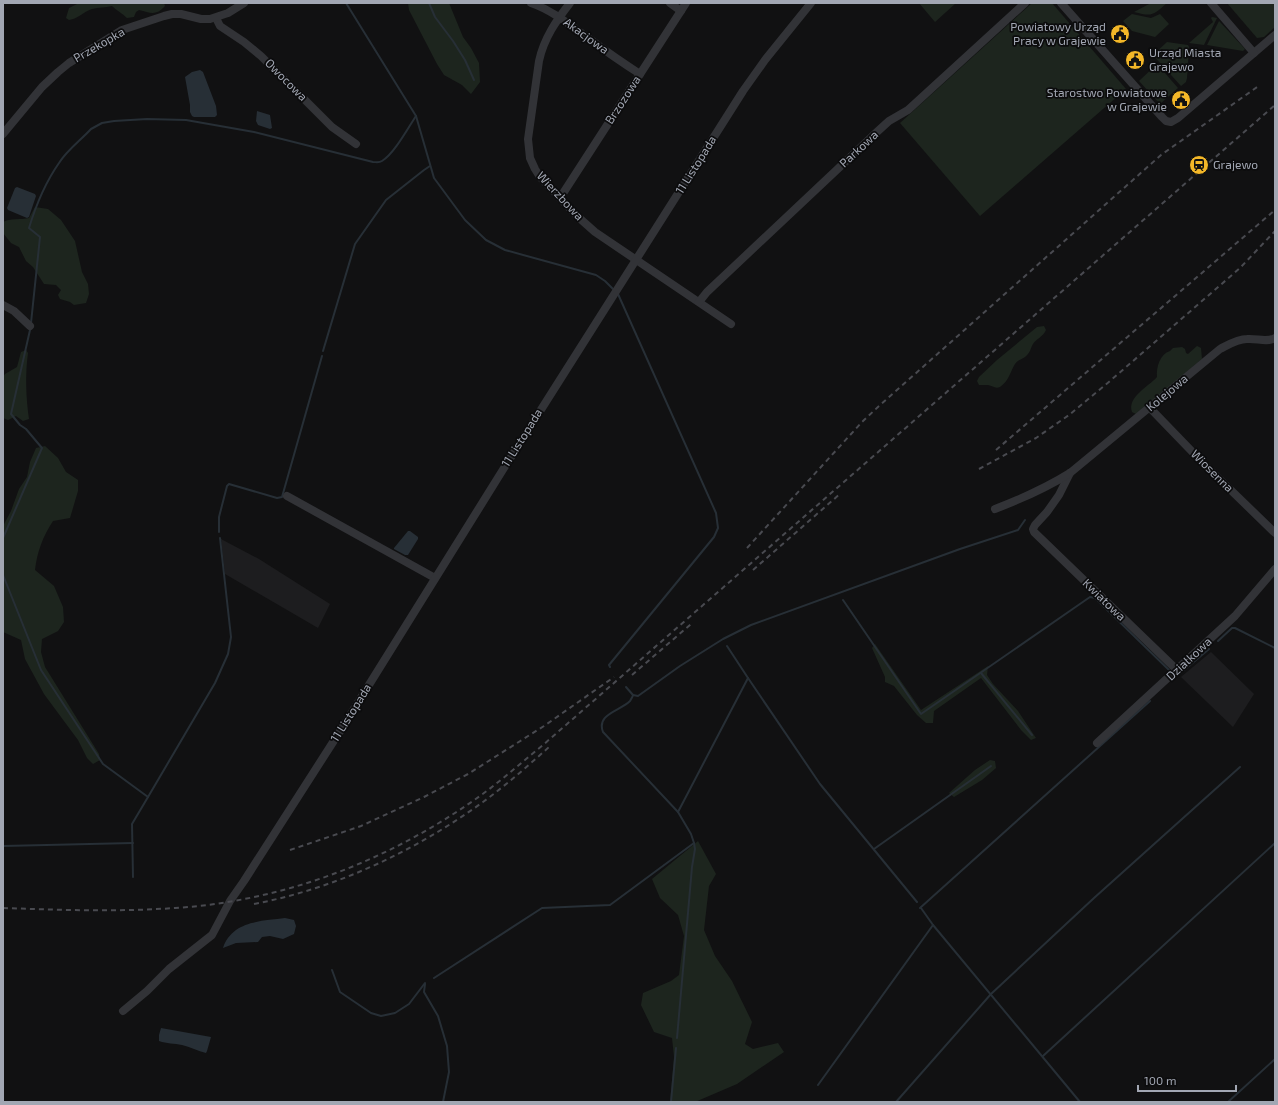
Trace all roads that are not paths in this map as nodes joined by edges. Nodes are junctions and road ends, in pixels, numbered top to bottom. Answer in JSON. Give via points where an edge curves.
{"nodes":[{"id":1,"x":244,"y":3,"type":"edge"},
{"id":2,"x":531,"y":3,"type":"edge"},
{"id":3,"x":570,"y":3,"type":"edge"},
{"id":4,"x":670,"y":3,"type":"edge"},
{"id":5,"x":686,"y":3,"type":"edge"},
{"id":6,"x":811,"y":3,"type":"edge"},
{"id":7,"x":1025,"y":3,"type":"edge"},
{"id":8,"x":1061,"y":3,"type":"edge"},
{"id":9,"x":1211,"y":3,"type":"edge"},
{"id":10,"x":681,"y":11,"type":"junction"},
{"id":11,"x":560,"y":16,"type":"junction"},
{"id":12,"x":216,"y":18,"type":"junction"},
{"id":13,"x":1275,"y":35,"type":"edge"},
{"id":14,"x":1254,"y":53,"type":"junction"},
{"id":15,"x":640,"y":74,"type":"junction"},
{"id":16,"x":3,"y":134,"type":"edge"},
{"id":17,"x":356,"y":144,"type":"dead end"},
{"id":18,"x":560,"y":198,"type":"junction"},
{"id":19,"x":636,"y":260,"type":"junction"},
{"id":20,"x":699,"y":302,"type":"junction"},
{"id":21,"x":3,"y":305,"type":"edge"},
{"id":22,"x":731,"y":324,"type":"dead end"},
{"id":23,"x":30,"y":326,"type":"dead end"},
{"id":24,"x":1275,"y":338,"type":"edge"},
{"id":25,"x":1149,"y":408,"type":"junction"},
{"id":26,"x":1070,"y":473,"type":"junction"},
{"id":27,"x":287,"y":496,"type":"dead end"},
{"id":28,"x":995,"y":509,"type":"dead end"},
{"id":29,"x":1033,"y":529,"type":"joint"},
{"id":30,"x":1275,"y":533,"type":"edge"},
{"id":31,"x":1275,"y":569,"type":"edge"},
{"id":32,"x":435,"y":578,"type":"junction"},
{"id":33,"x":1177,"y":670,"type":"junction"},
{"id":34,"x":1097,"y":743,"type":"dead end"},
{"id":35,"x":123,"y":1011,"type":"dead end"}],
"edges":[{"from":1,"to":12,"type":"street","name":"Przekopka"},
{"from":2,"to":11,"type":"street","name":"Akacjowa"},
{"from":3,"to":11,"type":"street","name":"Wierzbowa"},
{"from":4,"to":10,"type":"street"},
{"from":5,"to":10,"type":"street","name":"Brzozowa"},
{"from":6,"to":19,"type":"street","name":"11 Listopada","via":[[743,91]]},
{"from":7,"to":20,"type":"street","name":"Parkowa","via":[[908,110],[889,121]]},
{"from":8,"to":14,"type":"street","via":[[1166,121],[1171,122],[1178,118]]},
{"from":9,"to":14,"type":"street"},
{"from":10,"to":15,"type":"street","name":"Brzozowa"},
{"from":11,"to":15,"type":"street","name":"Akacjowa"},
{"from":11,"to":18,"type":"street","name":"Wierzbowa","via":[[541,50],[528,146],[535,169]]},
{"from":12,"to":16,"type":"street","name":"Przekopka","via":[[201,19],[172,14],[122,30],[58,72],[42,87]]},
{"from":12,"to":17,"type":"street","name":"Owocowa","via":[[220,26],[261,56],[332,127]]},
{"from":13,"to":14,"type":"street"},
{"from":15,"to":18,"type":"street","name":"Brzozowa"},
{"from":18,"to":19,"type":"street","name":"Wierzbowa","via":[[595,232]]},
{"from":19,"to":20,"type":"street","name":"Wierzbowa"},
{"from":19,"to":32,"type":"street","name":"11 Listopada"},
{"from":20,"to":22,"type":"street","name":"Wierzbowa"},
{"from":21,"to":23,"type":"street","via":[[14,311]]},
{"from":24,"to":25,"type":"street","name":"Kolejowa","via":[[1268,341],[1245,338],[1220,349]]},
{"from":25,"to":26,"type":"street","name":"Kolejowa"},
{"from":25,"to":30,"type":"street","name":"Wiosenna"},
{"from":26,"to":28,"type":"street","name":"Kolejowa","via":[[1040,490]]},
{"from":26,"to":29,"type":"street","name":"Kolejowa","via":[[1059,495]]},
{"from":27,"to":32,"type":"street"},
{"from":29,"to":33,"type":"street","name":"Kwiatowa"},
{"from":31,"to":33,"type":"street","name":"Działkowa","via":[[1235,616]]},
{"from":32,"to":35,"type":"street","name":"11 Listopada","via":[[230,902],[212,935]]},
{"from":33,"to":34,"type":"street","name":"Działkowa"}]}
